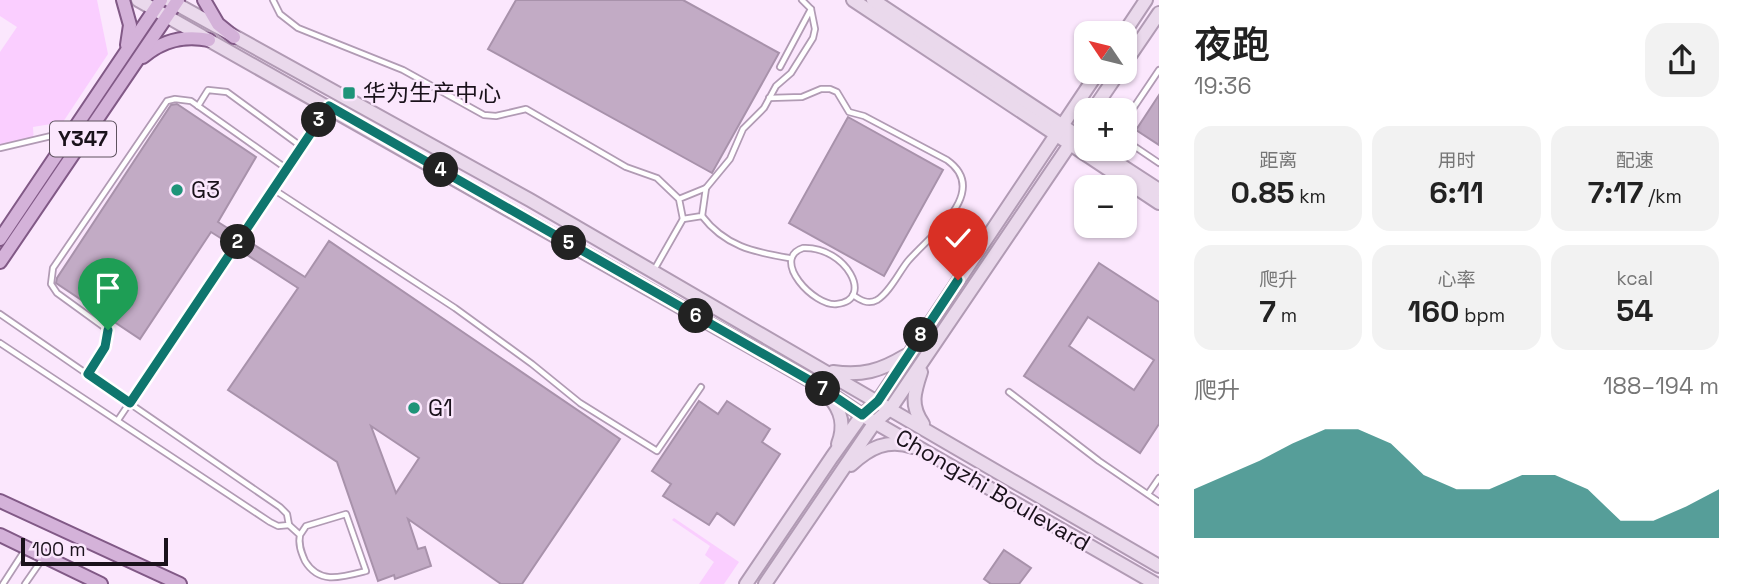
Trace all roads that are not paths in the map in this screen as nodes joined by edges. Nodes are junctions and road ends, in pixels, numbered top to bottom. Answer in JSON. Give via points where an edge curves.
{"nodes":[{"id":1,"x":123,"y":0,"type":"edge"},
{"id":2,"x":138,"y":0,"type":"edge"},
{"id":3,"x":204,"y":0,"type":"edge"},
{"id":4,"x":273,"y":0,"type":"edge"},
{"id":5,"x":802,"y":0,"type":"edge"},
{"id":6,"x":853,"y":0,"type":"edge"},
{"id":7,"x":873,"y":0,"type":"edge"},
{"id":8,"x":1146,"y":0,"type":"edge"},
{"id":9,"x":174,"y":1,"type":"edge"},
{"id":10,"x":158,"y":5,"type":"edge"},
{"id":11,"x":811,"y":9,"type":"junction"},
{"id":12,"x":1159,"y":13,"type":"edge"},
{"id":13,"x":167,"y":16,"type":"junction"},
{"id":14,"x":1132,"y":21,"type":"edge"},
{"id":15,"x":234,"y":37,"type":"junction"},
{"id":16,"x":209,"y":40,"type":"junction"},
{"id":17,"x":1138,"y":44,"type":"edge"},
{"id":18,"x":124,"y":55,"type":"junction"},
{"id":19,"x":132,"y":67,"type":"junction"},
{"id":20,"x":780,"y":67,"type":"dead end"},
{"id":21,"x":1159,"y":70,"type":"edge"},
{"id":22,"x":1090,"y":84,"type":"edge"},
{"id":23,"x":769,"y":98,"type":"junction"},
{"id":24,"x":198,"y":106,"type":"junction"},
{"id":25,"x":329,"y":106,"type":"junction"},
{"id":26,"x":1059,"y":130,"type":"junction"},
{"id":27,"x":72,"y":131,"type":"junction"},
{"id":28,"x":1074,"y":138,"type":"edge"},
{"id":29,"x":1074,"y":146,"type":"edge"},
{"id":30,"x":302,"y":147,"type":"junction"},
{"id":31,"x":0,"y":148,"type":"edge"},
{"id":32,"x":1105,"y":161,"type":"edge"},
{"id":33,"x":1114,"y":161,"type":"edge"},
{"id":34,"x":1159,"y":163,"type":"edge"},
{"id":35,"x":287,"y":169,"type":"junction"},
{"id":36,"x":706,"y":188,"type":"junction"},
{"id":37,"x":274,"y":189,"type":"junction"},
{"id":38,"x":1159,"y":190,"type":"edge"},
{"id":39,"x":679,"y":199,"type":"junction"},
{"id":40,"x":1159,"y":202,"type":"edge"},
{"id":41,"x":702,"y":216,"type":"junction"},
{"id":42,"x":683,"y":219,"type":"junction"},
{"id":43,"x":0,"y":239,"type":"edge"},
{"id":44,"x":790,"y":258,"type":"junction"},
{"id":45,"x":0,"y":262,"type":"edge"},
{"id":46,"x":654,"y":271,"type":"junction"},
{"id":47,"x":853,"y":295,"type":"junction"},
{"id":48,"x":0,"y":314,"type":"edge"},
{"id":49,"x":0,"y":343,"type":"edge"},
{"id":50,"x":909,"y":354,"type":"junction"},
{"id":51,"x":926,"y":356,"type":"junction"},
{"id":52,"x":826,"y":370,"type":"junction"},
{"id":53,"x":88,"y":374,"type":"junction"},
{"id":54,"x":816,"y":384,"type":"junction"},
{"id":55,"x":701,"y":387,"type":"dead end"},
{"id":56,"x":1009,"y":392,"type":"dead end"},
{"id":57,"x":878,"y":401,"type":"junction"},
{"id":58,"x":130,"y":403,"type":"junction"},
{"id":59,"x":891,"y":408,"type":"junction"},
{"id":60,"x":862,"y":415,"type":"junction"},
{"id":61,"x":118,"y":420,"type":"junction"},
{"id":62,"x":875,"y":422,"type":"junction"},
{"id":63,"x":943,"y":438,"type":"junction"},
{"id":64,"x":935,"y":456,"type":"junction"},
{"id":65,"x":832,"y":457,"type":"junction"},
{"id":66,"x":838,"y":477,"type":"junction"},
{"id":67,"x":1159,"y":478,"type":"edge"},
{"id":68,"x":1148,"y":494,"type":"junction"},
{"id":69,"x":0,"y":501,"type":"edge"},
{"id":70,"x":1159,"y":502,"type":"edge"},
{"id":71,"x":289,"y":525,"type":"junction"},
{"id":72,"x":300,"y":534,"type":"junction"},
{"id":73,"x":0,"y":535,"type":"edge"},
{"id":74,"x":26,"y":549,"type":"junction"},
{"id":75,"x":43,"y":558,"type":"junction"},
{"id":76,"x":1159,"y":566,"type":"edge"},
{"id":77,"x":1153,"y":583,"type":"edge"},
{"id":78,"x":3,"y":584,"type":"edge"},
{"id":79,"x":25,"y":584,"type":"edge"},
{"id":80,"x":101,"y":584,"type":"edge"},
{"id":81,"x":180,"y":584,"type":"edge"},
{"id":82,"x":746,"y":584,"type":"edge"},
{"id":83,"x":765,"y":584,"type":"edge"}],
"edges":[{"from":1,"to":18,"type":"main road","via":[[130,25]]},
{"from":2,"to":10,"type":"main road","name":"Chongzhi Boulevard"},
{"from":3,"to":15,"type":"main road","via":[[218,24]]},
{"from":4,"to":39,"type":"lane","via":[[280,14],[306,32],[395,66],[484,115],[526,109],[626,167],[657,177]]},
{"from":5,"to":11,"type":"lane"},
{"from":6,"to":26,"type":"main road"},
{"from":7,"to":26,"type":"main road"},
{"from":8,"to":14,"type":"main road"},
{"from":9,"to":13,"type":"main road","number":"Y347"},
{"from":9,"to":15,"type":"main road","name":"Chongzhi Boulevard"},
{"from":10,"to":13,"type":"main road","name":"Chongzhi Boulevard"},
{"from":10,"to":18,"type":"main road","number":"Y347"},
{"from":11,"to":20,"type":"lane"},
{"from":11,"to":23,"type":"lane","via":[[813,38]]},
{"from":12,"to":17,"type":"main road"},
{"from":13,"to":16,"type":"main road","name":"Chongzhi Boulevard"},
{"from":13,"to":19,"type":"main road","number":"Y347"},
{"from":15,"to":46,"type":"main road","name":"Chongzhi Boulevard"},
{"from":16,"to":19,"type":"main road","via":[[169,41]]},
{"from":16,"to":25,"type":"main road","name":"Chongzhi Boulevard"},
{"from":18,"to":27,"type":"main road","number":"Y347"},
{"from":19,"to":45,"type":"main road","number":"Y347"},
{"from":21,"to":34,"type":"lane","via":[[1126,119],[1128,142]]},
{"from":22,"to":26,"type":"main road"},
{"from":23,"to":36,"type":"lane","via":[[743,129],[730,159]]},
{"from":23,"to":47,"type":"lane","via":[[802,97],[831,89],[838,92],[849,112],[947,160],[961,177],[958,205],[949,219],[883,295],[867,302]]},
{"from":24,"to":30,"type":"lane","via":[[208,90],[227,92]]},
{"from":24,"to":35,"type":"lane"},
{"from":24,"to":53,"type":"lane","via":[[191,101],[167,102],[53,268],[51,284],[57,293],[108,330],[105,347]]},
{"from":25,"to":30,"type":"lane"},
{"from":25,"to":54,"type":"main road","name":"Chongzhi Boulevard"},
{"from":26,"to":28,"type":"main road"},
{"from":26,"to":50,"type":"main road"},
{"from":27,"to":31,"type":"lane"},
{"from":27,"to":43,"type":"main road","number":"Y347"},
{"from":29,"to":51,"type":"main road"},
{"from":30,"to":35,"type":"lane"},
{"from":32,"to":40,"type":"main road"},
{"from":33,"to":38,"type":"main road"},
{"from":35,"to":37,"type":"lane"},
{"from":36,"to":39,"type":"lane"},
{"from":36,"to":41,"type":"lane"},
{"from":37,"to":55,"type":"lane","via":[[455,308],[580,403],[657,451]]},
{"from":37,"to":58,"type":"lane"},
{"from":39,"to":42,"type":"lane"},
{"from":41,"to":42,"type":"lane"},
{"from":41,"to":44,"type":"lane","via":[[738,246]]},
{"from":42,"to":46,"type":"lane"},
{"from":44,"to":47,"type":"lane","via":[[789,265],[803,285],[826,303],[837,304]]},
{"from":44,"to":47,"type":"lane","via":[[803,248],[828,251],[850,272],[855,283]]},
{"from":46,"to":52,"type":"main road","name":"Chongzhi Boulevard"},
{"from":48,"to":53,"type":"lane"},
{"from":49,"to":61,"type":"lane"},
{"from":50,"to":52,"type":"main road","via":[[865,374]]},
{"from":50,"to":57,"type":"main road"},
{"from":51,"to":59,"type":"main road"},
{"from":51,"to":63,"type":"main road","via":[[912,398],[923,424]]},
{"from":52,"to":57,"type":"main road","name":"Chongzhi Boulevard"},
{"from":53,"to":58,"type":"lane"},
{"from":54,"to":60,"type":"main road","name":"Chongzhi Boulevard"},
{"from":54,"to":65,"type":"main road","via":[[832,399],[842,420],[843,432]]},
{"from":56,"to":68,"type":"lane"},
{"from":57,"to":59,"type":"main road","name":"Chongzhi Boulevard"},
{"from":57,"to":60,"type":"main road"},
{"from":58,"to":61,"type":"lane"},
{"from":58,"to":71,"type":"lane","via":[[281,507]]},
{"from":59,"to":62,"type":"main road"},
{"from":59,"to":63,"type":"main road","name":"Chongzhi Boulevard"},
{"from":60,"to":62,"type":"main road","name":"Chongzhi Boulevard"},
{"from":60,"to":65,"type":"main road"},
{"from":61,"to":71,"type":"lane","via":[[270,522]]},
{"from":62,"to":64,"type":"main road","name":"Chongzhi Boulevard"},
{"from":62,"to":66,"type":"main road"},
{"from":63,"to":76,"type":"main road","name":"Chongzhi Boulevard"},
{"from":64,"to":66,"type":"main road","via":[[908,446],[877,446]]},
{"from":64,"to":77,"type":"main road","name":"Chongzhi Boulevard"},
{"from":65,"to":82,"type":"main road"},
{"from":66,"to":83,"type":"main road"},
{"from":67,"to":68,"type":"lane"},
{"from":68,"to":70,"type":"lane"},
{"from":69,"to":81,"type":"main road"},
{"from":71,"to":72,"type":"lane"},
{"from":72,"to":72,"type":"lane","via":[[306,526],[346,514],[366,571],[318,580],[304,559]]},
{"from":73,"to":74,"type":"main road"},
{"from":74,"to":75,"type":"main road"},
{"from":74,"to":78,"type":"lane"},
{"from":75,"to":79,"type":"lane"},
{"from":75,"to":80,"type":"main road"}]}
